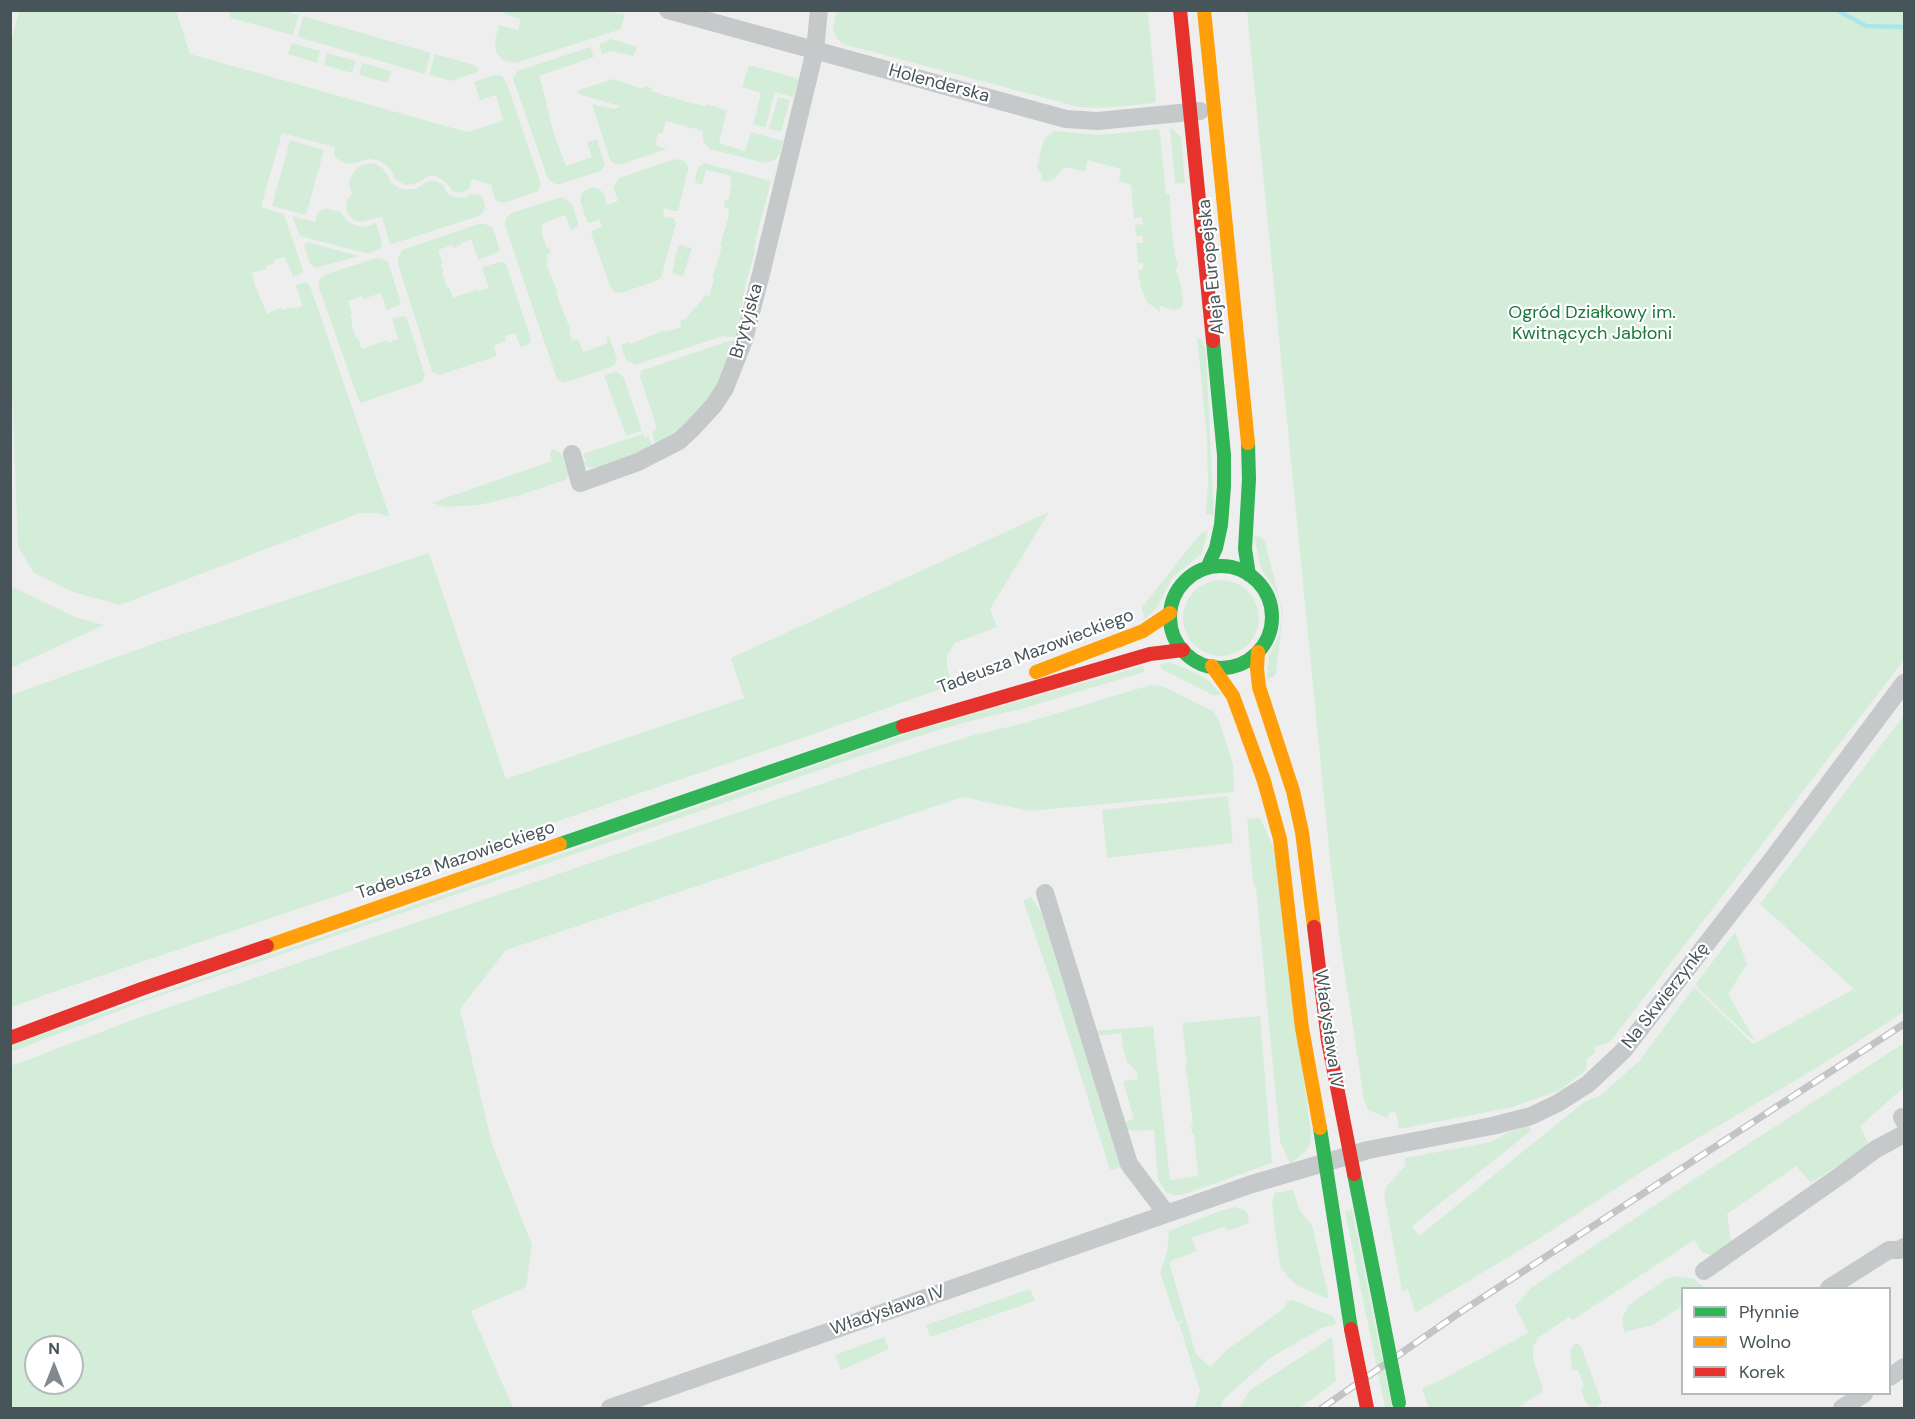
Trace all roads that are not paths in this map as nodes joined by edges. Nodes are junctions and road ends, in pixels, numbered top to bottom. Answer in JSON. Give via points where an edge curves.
{"nodes":[{"id":1,"x":668,"y":10,"type":"edge"},
{"id":2,"x":819,"y":10,"type":"edge"},
{"id":3,"x":1180,"y":10,"type":"edge"},
{"id":4,"x":1204,"y":10,"type":"edge"},
{"id":5,"x":815,"y":50,"type":"junction"},
{"id":6,"x":1214,"y":109,"type":"junction"},
{"id":7,"x":1190,"y":112,"type":"junction"},
{"id":8,"x":572,"y":454,"type":"dead end"},
{"id":9,"x":1207,"y":568,"type":"junction"},
{"id":10,"x":1249,"y":575,"type":"junction"},
{"id":11,"x":1170,"y":613,"type":"junction"},
{"id":12,"x":1183,"y":650,"type":"junction"},
{"id":13,"x":1258,"y":652,"type":"junction"},
{"id":14,"x":1212,"y":666,"type":"junction"},
{"id":15,"x":1905,"y":683,"type":"edge"},
{"id":16,"x":914,"y":722,"type":"junction"},
{"id":17,"x":1045,"y":893,"type":"dead end"},
{"id":18,"x":10,"y":1038,"type":"edge"},
{"id":19,"x":1904,"y":1124,"type":"edge"},
{"id":20,"x":1350,"y":1154,"type":"junction"},
{"id":21,"x":1326,"y":1161,"type":"junction"},
{"id":22,"x":1166,"y":1214,"type":"junction"},
{"id":23,"x":1905,"y":1247,"type":"edge"},
{"id":24,"x":1704,"y":1271,"type":"dead end"},
{"id":25,"x":1831,"y":1287,"type":"edge"},
{"id":26,"x":1905,"y":1367,"type":"edge"},
{"id":27,"x":1891,"y":1376,"type":"edge"},
{"id":28,"x":1862,"y":1395,"type":"edge"},
{"id":29,"x":1400,"y":1406,"type":"edge"},
{"id":30,"x":610,"y":1408,"type":"edge"},
{"id":31,"x":1367,"y":1408,"type":"edge"},
{"id":32,"x":1842,"y":1408,"type":"edge"}],
"edges":[{"from":1,"to":5,"type":"street","name":"Holenderska"},
{"from":2,"to":5,"type":"street"},
{"from":3,"to":7,"type":"main road","name":"Aleja Europejska"},
{"from":4,"to":6,"type":"main road","name":"Aleja Europejska"},
{"from":5,"to":7,"type":"street","name":"Holenderska","via":[[1066,118],[1098,121]]},
{"from":5,"to":8,"type":"street","name":"Brytyjska","via":[[744,340],[725,388],[698,424],[657,454],[580,483]]},
{"from":6,"to":7,"type":"street","name":"Holenderska"},
{"from":6,"to":10,"type":"main road","name":"Aleja Europejska","via":[[1247,429],[1245,549]]},
{"from":7,"to":9,"type":"main road","name":"Aleja Europejska","via":[[1224,455],[1221,525]]},
{"from":9,"to":10,"type":"main road","via":[[1228,567]]},
{"from":9,"to":11,"type":"main road","via":[[1182,585]]},
{"from":10,"to":13,"type":"main road","via":[[1263,588],[1271,611],[1268,636]]},
{"from":11,"to":12,"type":"main road","via":[[1172,629]]},
{"from":11,"to":16,"type":"main road","name":"Tadeusza Mazowieckiego","via":[[1143,631]]},
{"from":12,"to":14,"type":"main road","via":[[1196,661]]},
{"from":12,"to":16,"type":"main road","name":"Tadeusza Mazowieckiego","via":[[1150,654]]},
{"from":13,"to":14,"type":"main road","via":[[1237,665]]},
{"from":13,"to":20,"type":"main road","name":"Władysława IV","via":[[1259,687],[1302,832],[1326,1030]]},
{"from":14,"to":21,"type":"main road","name":"Władysława IV","via":[[1233,696],[1277,826],[1304,1042]]},
{"from":15,"to":20,"type":"street","name":"Na Skwierzynkę","via":[[1662,1003],[1623,1051],[1588,1084],[1531,1116]]},
{"from":16,"to":18,"type":"main road","name":"Tadeusza Mazowieckiego"},
{"from":17,"to":22,"type":"street","via":[[1129,1164]]},
{"from":19,"to":24,"type":"street","via":[[1841,1175]]},
{"from":20,"to":21,"type":"street","name":"Na Skwierzynkę"},
{"from":20,"to":29,"type":"main road","name":"Władysława IV","bridge":true},
{"from":21,"to":22,"type":"street","name":"Władysława IV"},
{"from":21,"to":31,"type":"main road","name":"Władysława IV","bridge":true},
{"from":22,"to":30,"type":"street","name":"Władysława IV"},
{"from":23,"to":25,"type":"street","via":[[1888,1250]]},
{"from":26,"to":27,"type":"street"},
{"from":28,"to":32,"type":"street"}]}
